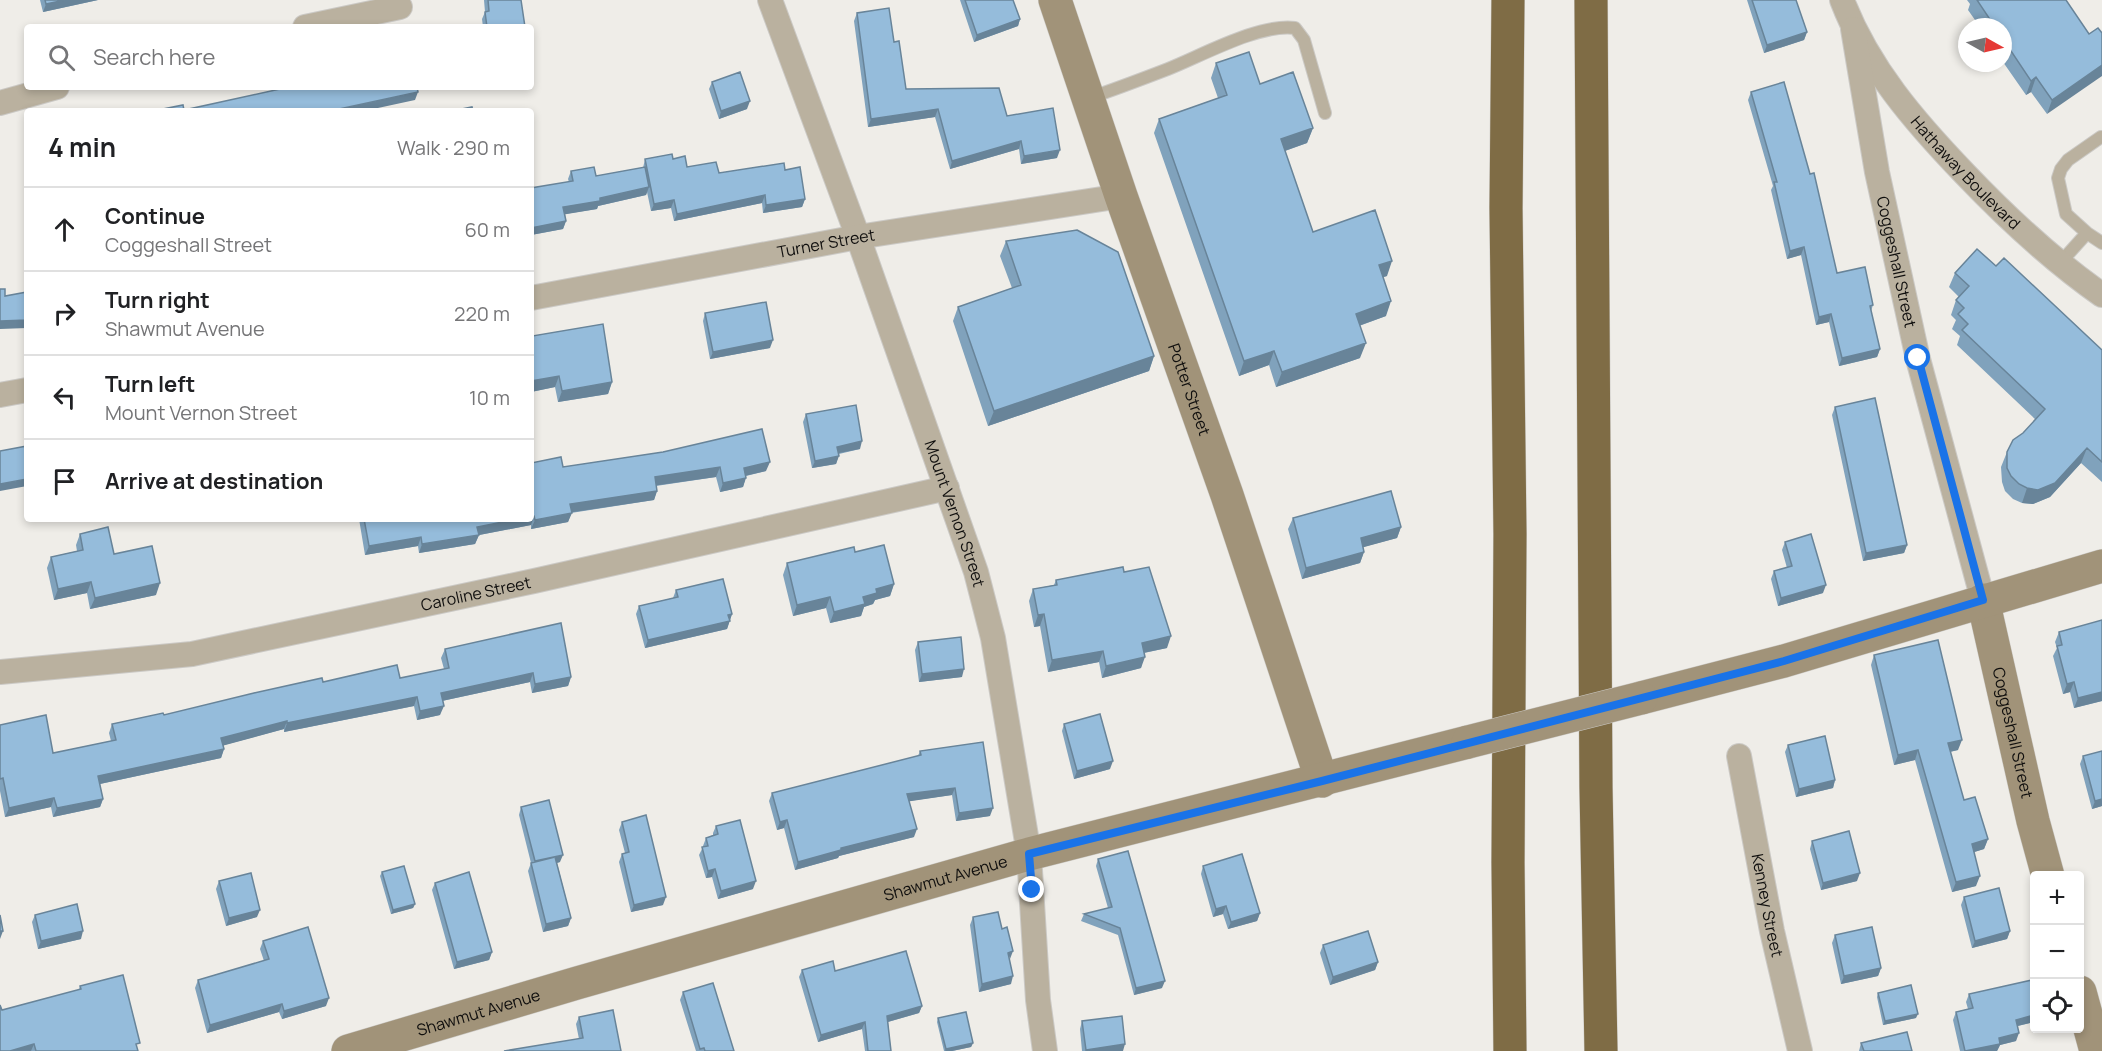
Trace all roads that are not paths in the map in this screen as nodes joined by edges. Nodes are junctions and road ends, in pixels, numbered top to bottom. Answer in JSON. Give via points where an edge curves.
{"nodes":[{"id":1,"x":770,"y":0,"type":"edge"},
{"id":2,"x":1055,"y":0,"type":"edge"},
{"id":3,"x":1508,"y":0,"type":"edge"},
{"id":4,"x":1591,"y":0,"type":"edge"},
{"id":5,"x":1842,"y":0,"type":"edge"},
{"id":6,"x":400,"y":7,"type":"dead end"},
{"id":7,"x":319,"y":24,"type":"edge"},
{"id":8,"x":1853,"y":29,"type":"junction"},
{"id":9,"x":46,"y":90,"type":"edge"},
{"id":10,"x":1088,"y":99,"type":"junction"},
{"id":11,"x":0,"y":103,"type":"edge"},
{"id":12,"x":1325,"y":112,"type":"dead end"},
{"id":13,"x":2101,"y":137,"type":"edge"},
{"id":14,"x":1121,"y":196,"type":"junction"},
{"id":15,"x":2087,"y":233,"type":"junction"},
{"id":16,"x":858,"y":237,"type":"junction"},
{"id":17,"x":2102,"y":243,"type":"edge"},
{"id":18,"x":2060,"y":263,"type":"junction"},
{"id":19,"x":2102,"y":295,"type":"edge"},
{"id":20,"x":534,"y":297,"type":"edge"},
{"id":21,"x":24,"y":390,"type":"edge"},
{"id":22,"x":0,"y":394,"type":"edge"},
{"id":23,"x":947,"y":488,"type":"junction"},
{"id":24,"x":2102,"y":566,"type":"edge"},
{"id":25,"x":1983,"y":600,"type":"junction"},
{"id":26,"x":0,"y":672,"type":"edge"},
{"id":27,"x":1739,"y":756,"type":"dead end"},
{"id":28,"x":1322,"y":781,"type":"junction"},
{"id":29,"x":1029,"y":854,"type":"junction"},
{"id":30,"x":2047,"y":871,"type":"edge"},
{"id":31,"x":2084,"y":1009,"type":"edge"},
{"id":32,"x":348,"y":1051,"type":"edge"},
{"id":33,"x":1045,"y":1051,"type":"edge"},
{"id":34,"x":1509,"y":1051,"type":"edge"},
{"id":35,"x":1601,"y":1051,"type":"edge"},
{"id":36,"x":1800,"y":1051,"type":"edge"},
{"id":37,"x":2096,"y":1051,"type":"edge"}],
"edges":[{"from":1,"to":16,"type":"street","name":"Mount Vernon Street"},
{"from":2,"to":10,"type":"main road","name":"Potter Street"},
{"from":3,"to":34,"type":"highway"},
{"from":4,"to":35,"type":"highway"},
{"from":5,"to":8,"type":"street"},
{"from":6,"to":7,"type":"street"},
{"from":8,"to":18,"type":"street","name":"Hathaway Boulevard","via":[[1880,75],[1943,151],[1992,203]]},
{"from":8,"to":25,"type":"street","name":"Coggeshall Street","via":[[1877,172],[1918,358]]},
{"from":9,"to":11,"type":"street"},
{"from":10,"to":12,"type":"lane","via":[[1257,32],[1284,26],[1295,28],[1304,40]]},
{"from":10,"to":14,"type":"main road","name":"Potter Street"},
{"from":13,"to":15,"type":"lane","via":[[2068,160],[2058,178],[2066,214]]},
{"from":14,"to":16,"type":"street","name":"Turner Street"},
{"from":14,"to":28,"type":"main road","name":"Potter Street","via":[[1227,495]]},
{"from":15,"to":17,"type":"lane"},
{"from":15,"to":18,"type":"lane"},
{"from":16,"to":20,"type":"street","name":"Turner Street"},
{"from":16,"to":23,"type":"street","name":"Mount Vernon Street"},
{"from":18,"to":19,"type":"street","name":"Hathaway Boulevard"},
{"from":21,"to":22,"type":"street"},
{"from":23,"to":26,"type":"street","name":"Caroline Street","via":[[192,654]]},
{"from":23,"to":29,"type":"street","name":"Mount Vernon Street","via":[[976,572],[993,638]]},
{"from":24,"to":25,"type":"main road","name":"Shawmut Avenue"},
{"from":25,"to":28,"type":"main road","name":"Shawmut Avenue","bridge":true,"via":[[1784,661]]},
{"from":25,"to":30,"type":"main road","name":"Coggeshall Street"},
{"from":27,"to":36,"type":"street","name":"Kenney Street","via":[[1772,931]]},
{"from":28,"to":29,"type":"main road","name":"Shawmut Avenue"},
{"from":29,"to":32,"type":"main road","name":"Shawmut Avenue"},
{"from":29,"to":33,"type":"street","name":"Mount Vernon Street"},
{"from":31,"to":37,"type":"main road"}]}
